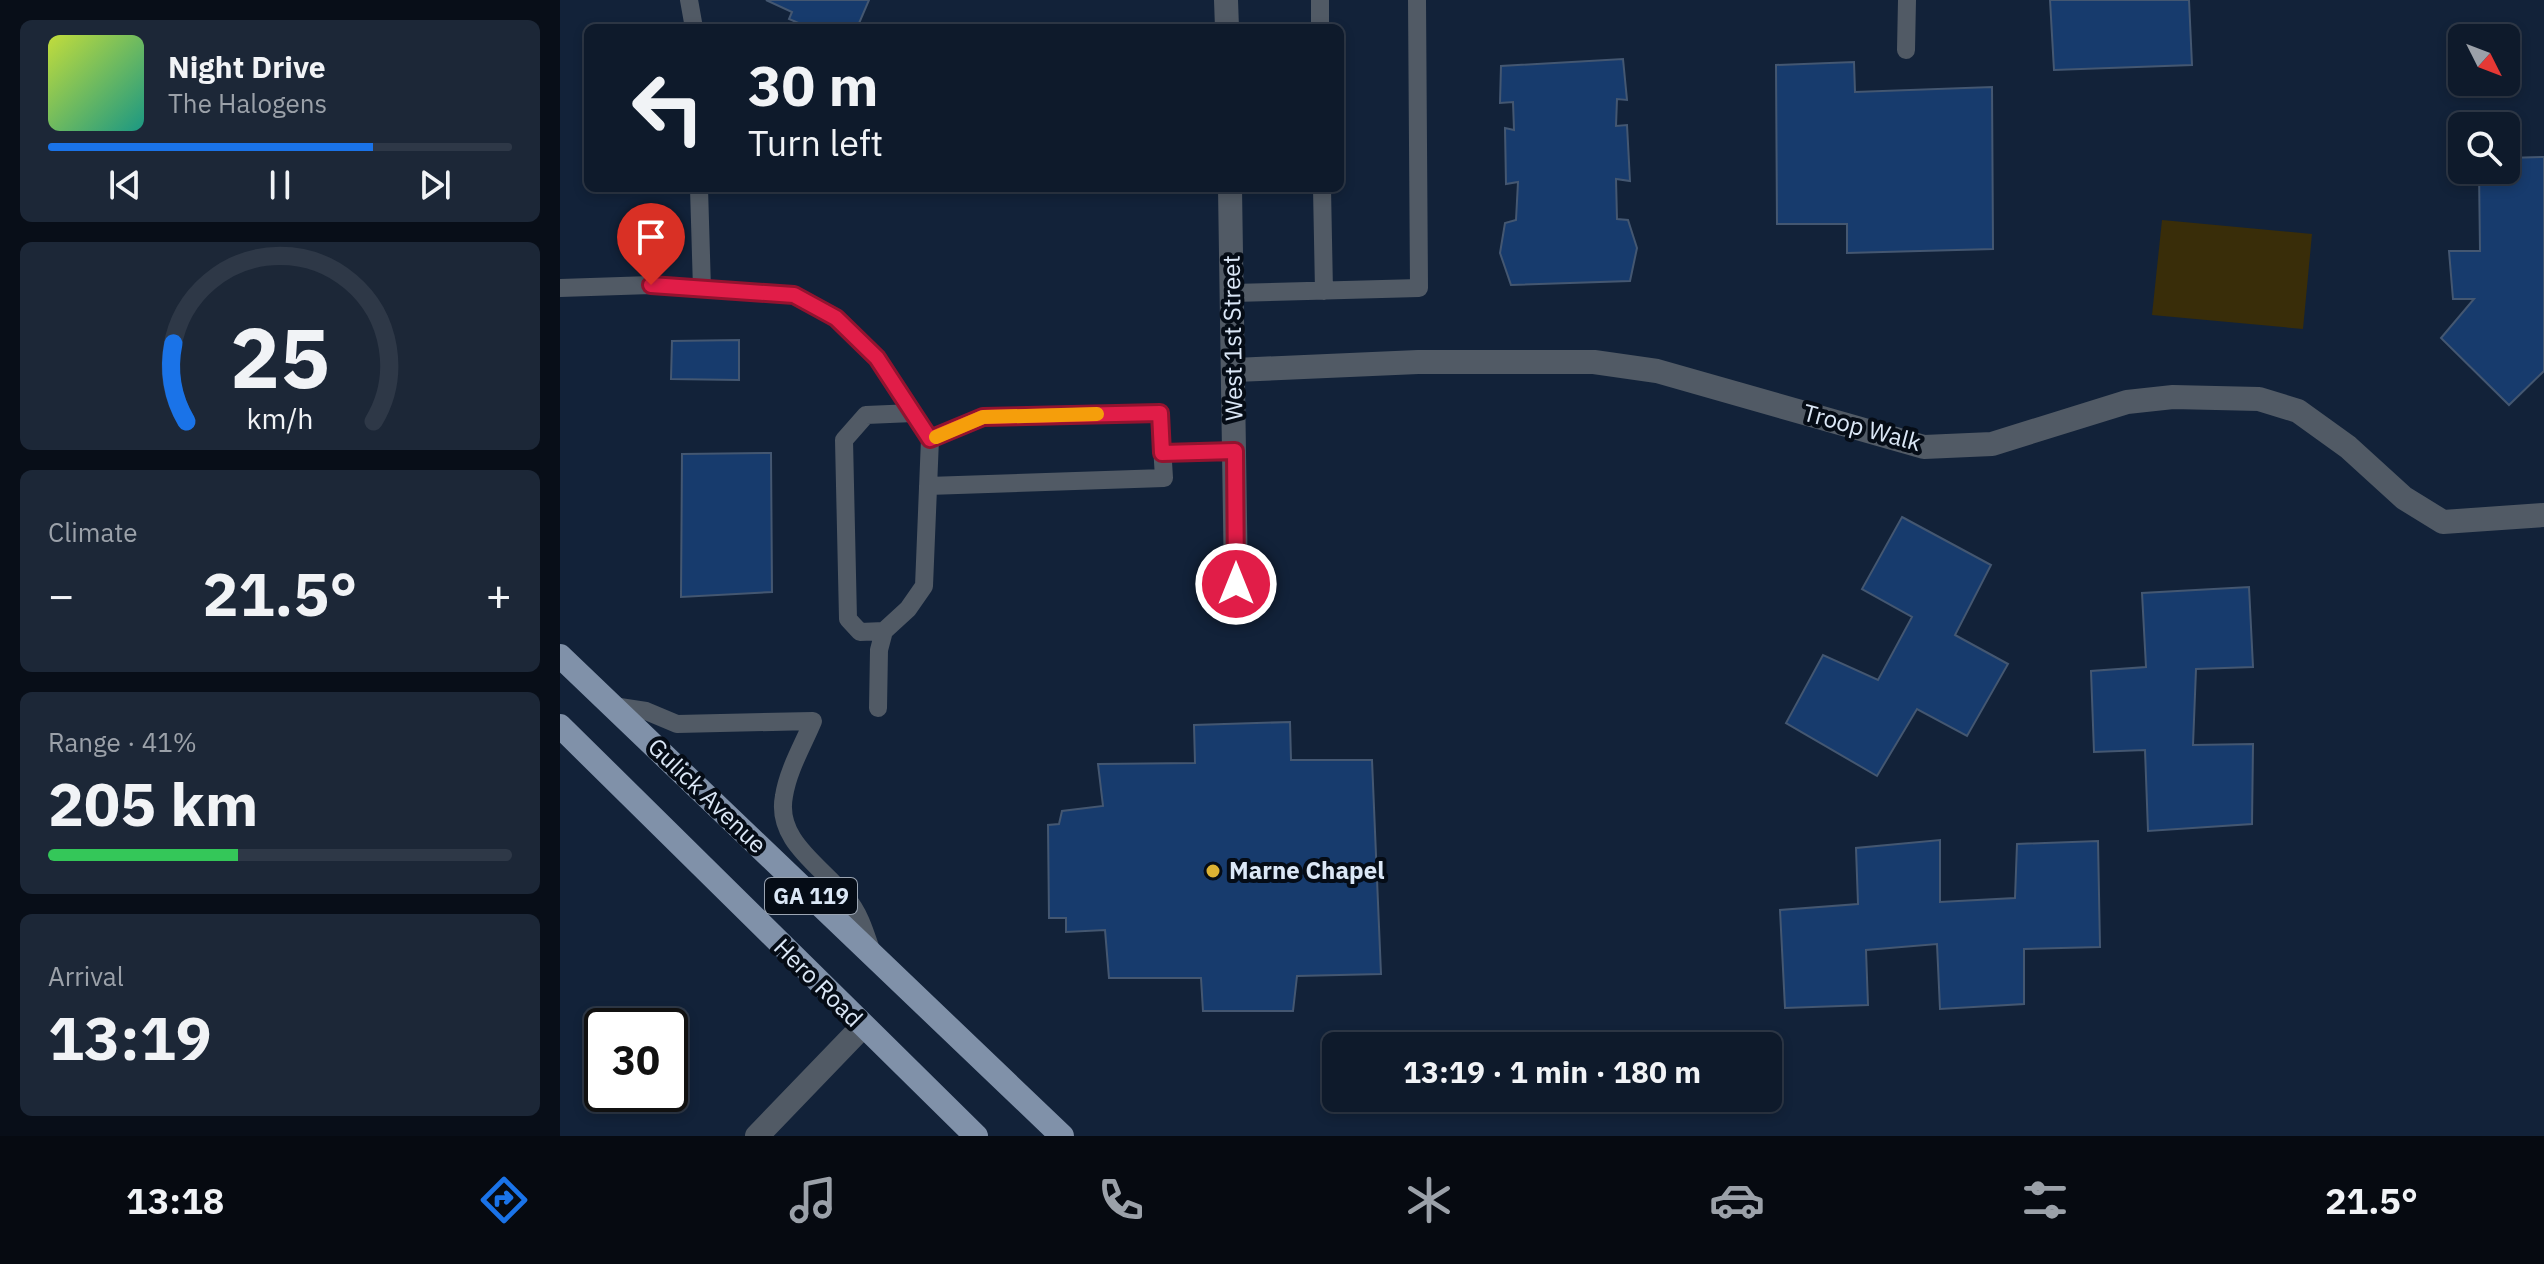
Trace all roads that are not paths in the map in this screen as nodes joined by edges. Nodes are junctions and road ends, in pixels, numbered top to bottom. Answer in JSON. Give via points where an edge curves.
{"nodes":[{"id":1,"x":689,"y":0,"type":"edge"},
{"id":2,"x":1226,"y":0,"type":"edge"},
{"id":3,"x":1320,"y":0,"type":"edge"},
{"id":4,"x":1417,"y":0,"type":"edge"},
{"id":5,"x":1907,"y":0,"type":"edge"},
{"id":6,"x":693,"y":24,"type":"edge"},
{"id":7,"x":1227,"y":24,"type":"edge"},
{"id":8,"x":1320,"y":24,"type":"edge"},
{"id":9,"x":1906,"y":50,"type":"dead end"},
{"id":10,"x":699,"y":192,"type":"edge"},
{"id":11,"x":1230,"y":192,"type":"edge"},
{"id":12,"x":1322,"y":192,"type":"edge"},
{"id":13,"x":560,"y":288,"type":"edge"},
{"id":14,"x":702,"y":289,"type":"junction"},
{"id":15,"x":1324,"y":291,"type":"junction"},
{"id":16,"x":1233,"y":293,"type":"junction"},
{"id":17,"x":1235,"y":370,"type":"junction"},
{"id":18,"x":913,"y":413,"type":"junction"},
{"id":19,"x":930,"y":439,"type":"junction"},
{"id":20,"x":1235,"y":451,"type":"junction"},
{"id":21,"x":1162,"y":453,"type":"junction"},
{"id":22,"x":928,"y":486,"type":"junction"},
{"id":23,"x":2544,"y":515,"type":"edge"},
{"id":24,"x":1236,"y":584,"type":"dead end"},
{"id":25,"x":884,"y":631,"type":"junction"},
{"id":26,"x":560,"y":656,"type":"edge"},
{"id":27,"x":613,"y":706,"type":"junction"},
{"id":28,"x":878,"y":708,"type":"dead end"},
{"id":29,"x":560,"y":726,"type":"edge"},
{"id":30,"x":872,"y":953,"type":"junction"},
{"id":31,"x":862,"y":1027,"type":"junction"},
{"id":32,"x":757,"y":1136,"type":"edge"},
{"id":33,"x":976,"y":1136,"type":"edge"},
{"id":34,"x":1062,"y":1136,"type":"edge"}],
"edges":[{"from":1,"to":6,"type":"lane"},
{"from":2,"to":7,"type":"street"},
{"from":3,"to":8,"type":"lane"},
{"from":4,"to":15,"type":"lane","via":[[1419,288]]},
{"from":5,"to":9,"type":"lane"},
{"from":10,"to":14,"type":"lane"},
{"from":11,"to":16,"type":"street","name":"West 1st Street"},
{"from":12,"to":15,"type":"lane"},
{"from":13,"to":14,"type":"lane"},
{"from":14,"to":18,"type":"lane","via":[[794,295],[836,318],[877,358]]},
{"from":15,"to":16,"type":"lane"},
{"from":16,"to":17,"type":"street","name":"West 1st Street"},
{"from":17,"to":20,"type":"street","name":"West 1st Street"},
{"from":17,"to":23,"type":"street","name":"Troop Walk","via":[[1594,362],[1657,371],[1924,447],[1992,444],[2127,402],[2259,399],[2298,411],[2404,498],[2443,522]]},
{"from":18,"to":19,"type":"lane"},
{"from":18,"to":25,"type":"lane","via":[[866,415],[844,440],[848,619],[860,632]]},
{"from":19,"to":21,"type":"lane","via":[[983,417],[1160,413]]},
{"from":19,"to":22,"type":"lane"},
{"from":20,"to":21,"type":"lane"},
{"from":20,"to":24,"type":"street","name":"West 1st Street"},
{"from":21,"to":22,"type":"lane","via":[[1164,478]]},
{"from":22,"to":25,"type":"lane","via":[[924,586]]},
{"from":25,"to":28,"type":"lane"},
{"from":26,"to":27,"type":"main road","name":"Gulick Avenue","number":"GA 119"},
{"from":27,"to":30,"type":"main road","name":"Gulick Avenue","number":"GA 119"},
{"from":27,"to":30,"type":"lane","via":[[646,711],[677,724],[813,721],[783,798],[785,820],[796,844],[861,919]]},
{"from":29,"to":31,"type":"main road","name":"Hero Road","number":"GA 119"},
{"from":30,"to":34,"type":"main road","name":"Gulick Avenue","number":"GA 119"},
{"from":31,"to":32,"type":"street"},
{"from":31,"to":33,"type":"main road","name":"Hero Road","number":"GA 119"}]}
